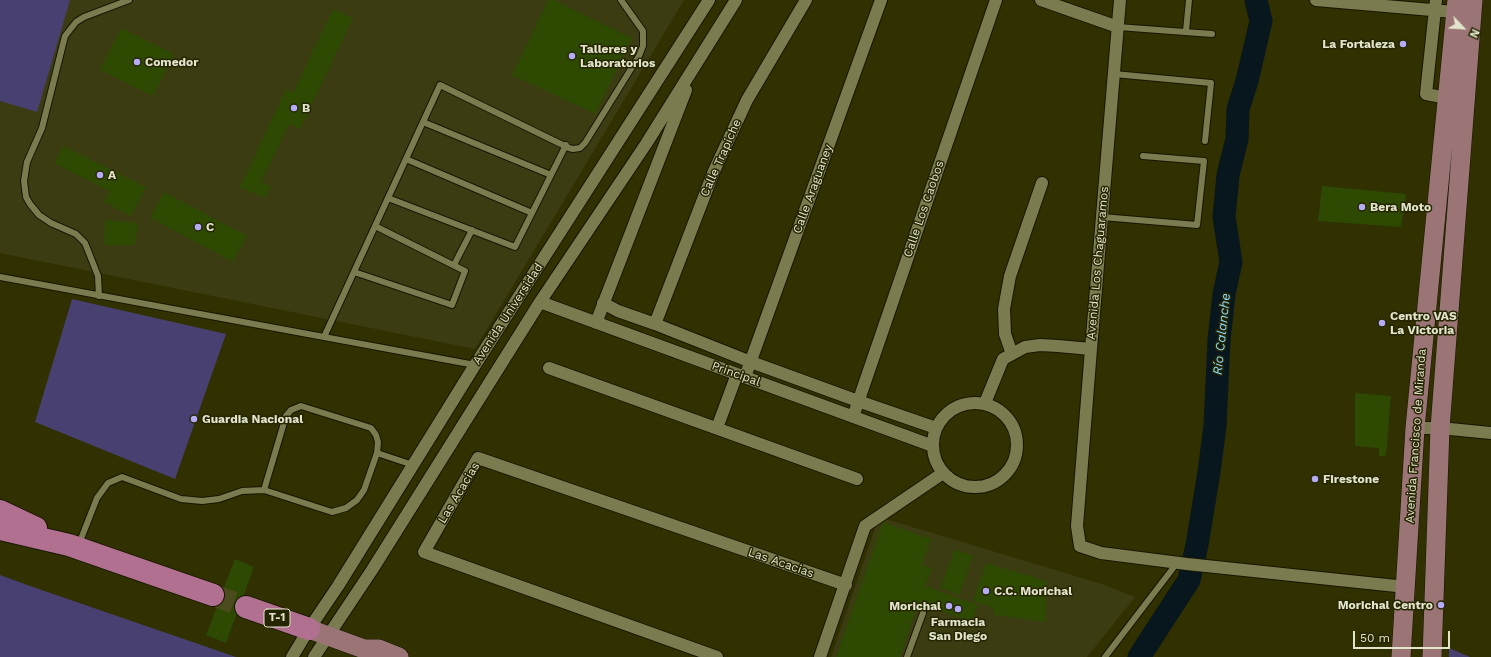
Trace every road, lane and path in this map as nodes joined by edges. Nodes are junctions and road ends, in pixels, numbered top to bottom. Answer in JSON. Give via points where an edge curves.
{"nodes":[{"id":1,"x":129,"y":0,"type":"edge"},
{"id":2,"x":621,"y":0,"type":"edge"},
{"id":3,"x":709,"y":0,"type":"edge"},
{"id":4,"x":736,"y":0,"type":"edge"},
{"id":5,"x":806,"y":0,"type":"edge"},
{"id":6,"x":881,"y":0,"type":"edge"},
{"id":7,"x":996,"y":0,"type":"edge"},
{"id":8,"x":1041,"y":0,"type":"edge"},
{"id":9,"x":1120,"y":0,"type":"edge"},
{"id":10,"x":1189,"y":0,"type":"edge"},
{"id":11,"x":1316,"y":0,"type":"edge"},
{"id":12,"x":1473,"y":0,"type":"edge"},
{"id":13,"x":1435,"y":5,"type":"edge"},
{"id":14,"x":1456,"y":6,"type":"edge"},
{"id":15,"x":1118,"y":27,"type":"junction"},
{"id":16,"x":1186,"y":31,"type":"junction"},
{"id":17,"x":1212,"y":34,"type":"dead end"},
{"id":18,"x":696,"y":63,"type":"junction"},
{"id":19,"x":1114,"y":74,"type":"junction"},
{"id":20,"x":1447,"y":98,"type":"junction"},
{"id":21,"x":423,"y":122,"type":"junction"},
{"id":22,"x":1205,"y":141,"type":"dead end"},
{"id":23,"x":566,"y":145,"type":"junction"},
{"id":24,"x":1143,"y":156,"type":"dead end"},
{"id":25,"x":406,"y":159,"type":"junction"},
{"id":26,"x":551,"y":175,"type":"junction"},
{"id":27,"x":1042,"y":183,"type":"dead end"},
{"id":28,"x":388,"y":198,"type":"junction"},
{"id":29,"x":532,"y":213,"type":"junction"},
{"id":30,"x":1102,"y":217,"type":"junction"},
{"id":31,"x":375,"y":226,"type":"junction"},
{"id":32,"x":472,"y":230,"type":"junction"},
{"id":33,"x":454,"y":265,"type":"junction"},
{"id":34,"x":354,"y":272,"type":"junction"},
{"id":35,"x":0,"y":277,"type":"edge"},
{"id":36,"x":99,"y":296,"type":"junction"},
{"id":37,"x":540,"y":302,"type":"junction"},
{"id":38,"x":603,"y":303,"type":"junction"},
{"id":39,"x":596,"y":323,"type":"junction"},
{"id":40,"x":655,"y":324,"type":"junction"},
{"id":41,"x":324,"y":337,"type":"junction"},
{"id":42,"x":1091,"y":349,"type":"junction"},
{"id":43,"x":1012,"y":354,"type":"junction"},
{"id":44,"x":751,"y":362,"type":"junction"},
{"id":45,"x":475,"y":365,"type":"junction"},
{"id":46,"x":549,"y":368,"type":"dead end"},
{"id":47,"x":497,"y":370,"type":"junction"},
{"id":48,"x":741,"y":376,"type":"junction"},
{"id":49,"x":858,"y":401,"type":"junction"},
{"id":50,"x":985,"y":403,"type":"junction"},
{"id":51,"x":853,"y":417,"type":"junction"},
{"id":52,"x":717,"y":428,"type":"junction"},
{"id":53,"x":936,"y":428,"type":"junction"},
{"id":54,"x":1415,"y":428,"type":"junction"},
{"id":55,"x":1440,"y":428,"type":"junction"},
{"id":56,"x":1491,"y":433,"type":"edge"},
{"id":57,"x":933,"y":446,"type":"junction"},
{"id":58,"x":377,"y":453,"type":"junction"},
{"id":59,"x":413,"y":465,"type":"junction"},
{"id":60,"x":943,"y":473,"type":"junction"},
{"id":61,"x":857,"y":478,"type":"dead end"},
{"id":62,"x":264,"y":490,"type":"junction"},
{"id":63,"x":0,"y":511,"type":"edge"},
{"id":64,"x":0,"y":529,"type":"edge"},
{"id":65,"x":74,"y":546,"type":"junction"},
{"id":66,"x":1182,"y":563,"type":"junction"},
{"id":67,"x":846,"y":585,"type":"junction"},
{"id":68,"x":1406,"y":587,"type":"junction"},
{"id":69,"x":213,"y":595,"type":"tunnel mouth"},
{"id":70,"x":246,"y":607,"type":"tunnel mouth"},
{"id":71,"x":923,"y":613,"type":"dead end"},
{"id":72,"x":318,"y":632,"type":"junction"},
{"id":73,"x":369,"y":653,"type":"edge"},
{"id":74,"x":292,"y":657,"type":"edge"},
{"id":75,"x":314,"y":657,"type":"edge"},
{"id":76,"x":399,"y":657,"type":"edge"},
{"id":77,"x":717,"y":657,"type":"edge"},
{"id":78,"x":820,"y":657,"type":"edge"},
{"id":79,"x":907,"y":657,"type":"edge"},
{"id":80,"x":1105,"y":657,"type":"edge"},
{"id":81,"x":1401,"y":657,"type":"edge"},
{"id":82,"x":1432,"y":657,"type":"edge"}],
"edges":[{"from":1,"to":36,"type":"lane","via":[[84,16],[65,36],[42,128],[27,162],[24,181],[26,197],[39,215],[76,234],[85,243],[98,276]]},
{"from":2,"to":23,"type":"lane","via":[[643,31],[642,51],[583,146],[573,149]]},
{"from":3,"to":45,"type":"street","name":"Avenida Universidad"},
{"from":4,"to":18,"type":"street","name":"Avenida Universidad"},
{"from":5,"to":40,"type":"street","name":"Calle Trapiche","via":[[737,121],[714,171]]},
{"from":6,"to":44,"type":"street","name":"Calle Araguaney"},
{"from":7,"to":49,"type":"street","name":"Calle Los Caobos"},
{"from":8,"to":15,"type":"street"},
{"from":9,"to":15,"type":"street","name":"Avenida Los Chaguaramos"},
{"from":10,"to":16,"type":"lane"},
{"from":11,"to":13,"type":"street"},
{"from":12,"to":55,"type":"main road","name":"Avenida Francisco de Miranda"},
{"from":13,"to":14,"type":"street"},
{"from":13,"to":20,"type":"street","via":[[1426,94]]},
{"from":14,"to":20,"type":"main road","name":"Avenida Francisco de Miranda"},
{"from":15,"to":16,"type":"lane"},
{"from":15,"to":19,"type":"street","name":"Avenida Los Chaguaramos"},
{"from":16,"to":17,"type":"lane"},
{"from":18,"to":37,"type":"street","name":"Avenida Universidad","via":[[646,144]]},
{"from":18,"to":38,"type":"street","name":"Avenida Universidad"},
{"from":19,"to":22,"type":"lane","via":[[1211,83]]},
{"from":19,"to":30,"type":"street","name":"Avenida Los Chaguaramos"},
{"from":20,"to":54,"type":"main road","name":"Avenida Francisco de Miranda"},
{"from":21,"to":23,"type":"lane","via":[[440,85]]},
{"from":21,"to":25,"type":"lane"},
{"from":21,"to":26,"type":"lane"},
{"from":23,"to":26,"type":"lane"},
{"from":24,"to":30,"type":"lane","via":[[1204,162],[1197,225]]},
{"from":25,"to":28,"type":"lane"},
{"from":25,"to":29,"type":"lane"},
{"from":26,"to":29,"type":"lane"},
{"from":27,"to":43,"type":"street","via":[[1010,276],[1004,309],[1005,334]]},
{"from":28,"to":31,"type":"lane"},
{"from":28,"to":32,"type":"lane"},
{"from":29,"to":32,"type":"lane","via":[[516,247]]},
{"from":30,"to":42,"type":"street","name":"Avenida Los Chaguaramos"},
{"from":31,"to":33,"type":"lane"},
{"from":31,"to":34,"type":"lane"},
{"from":32,"to":33,"type":"lane"},
{"from":33,"to":34,"type":"lane","via":[[465,270],[452,305]]},
{"from":34,"to":41,"type":"lane"},
{"from":35,"to":36,"type":"lane"},
{"from":36,"to":41,"type":"lane"},
{"from":37,"to":39,"type":"street","name":"Principal"},
{"from":37,"to":47,"type":"street","name":"Avenida Universidad"},
{"from":38,"to":39,"type":"street","name":"Avenida Universidad"},
{"from":38,"to":40,"type":"street","name":"Principal"},
{"from":39,"to":48,"type":"street","name":"Principal"},
{"from":40,"to":44,"type":"street","name":"Principal"},
{"from":41,"to":45,"type":"lane"},
{"from":42,"to":43,"type":"street","via":[[1040,345],[1025,347]]},
{"from":42,"to":66,"type":"street","name":"Avenida Los Chaguaramos","via":[[1078,526],[1080,546],[1101,553]]},
{"from":43,"to":50,"type":"street","via":[[1004,359]]},
{"from":44,"to":48,"type":"street","name":"Calle Araguaney"},
{"from":44,"to":49,"type":"street","name":"Principal"},
{"from":45,"to":47,"type":"street"},
{"from":45,"to":59,"type":"street","name":"Avenida Universidad"},
{"from":46,"to":52,"type":"street"},
{"from":47,"to":72,"type":"street","name":"Avenida Universidad","via":[[372,570]]},
{"from":48,"to":51,"type":"street","name":"Principal"},
{"from":48,"to":52,"type":"street","name":"Calle Araguaney"},
{"from":49,"to":51,"type":"street","name":"Calle Los Caobos"},
{"from":49,"to":53,"type":"street","name":"Principal"},
{"from":50,"to":53,"type":"street","via":[[970,402],[956,407],[944,415]]},
{"from":50,"to":60,"type":"street","via":[[999,409],[1009,419],[1016,432],[1018,446],[1011,467],[996,482],[982,487],[968,487],[954,482]]},
{"from":51,"to":57,"type":"street","name":"Principal"},
{"from":52,"to":61,"type":"street"},
{"from":53,"to":57,"type":"street"},
{"from":54,"to":55,"type":"street"},
{"from":54,"to":68,"type":"main road","name":"Avenida Francisco de Miranda"},
{"from":55,"to":56,"type":"street"},
{"from":55,"to":82,"type":"main road","name":"Avenida Francisco de Miranda"},
{"from":57,"to":60,"type":"street","via":[[936,460]]},
{"from":58,"to":59,"type":"lane"},
{"from":58,"to":62,"type":"lane","via":[[364,490],[357,500],[346,508],[332,512]]},
{"from":58,"to":62,"type":"lane","via":[[378,442],[370,428],[301,406],[291,410],[286,416]]},
{"from":59,"to":72,"type":"street","name":"Avenida Universidad","via":[[338,586]]},
{"from":60,"to":67,"type":"street","via":[[865,526]]},
{"from":62,"to":65,"type":"lane","via":[[242,491],[219,499],[181,500],[122,477],[108,483],[97,498]]},
{"from":63,"to":65,"type":"highway"},
{"from":64,"to":65,"type":"highway"},
{"from":65,"to":69,"type":"highway"},
{"from":66,"to":68,"type":"street"},
{"from":66,"to":80,"type":"lane"},
{"from":67,"to":77,"type":"street","name":"Las Acacias","via":[[478,458],[424,552]]},
{"from":67,"to":78,"type":"street"},
{"from":68,"to":81,"type":"main road","name":"Avenida Francisco de Miranda"},
{"from":70,"to":72,"type":"highway","number":"T-1"},
{"from":71,"to":79,"type":"lane"},
{"from":72,"to":73,"type":"main road"},
{"from":72,"to":74,"type":"street"},
{"from":72,"to":75,"type":"street"},
{"from":73,"to":76,"type":"main road","via":[[379,649]]}]}
